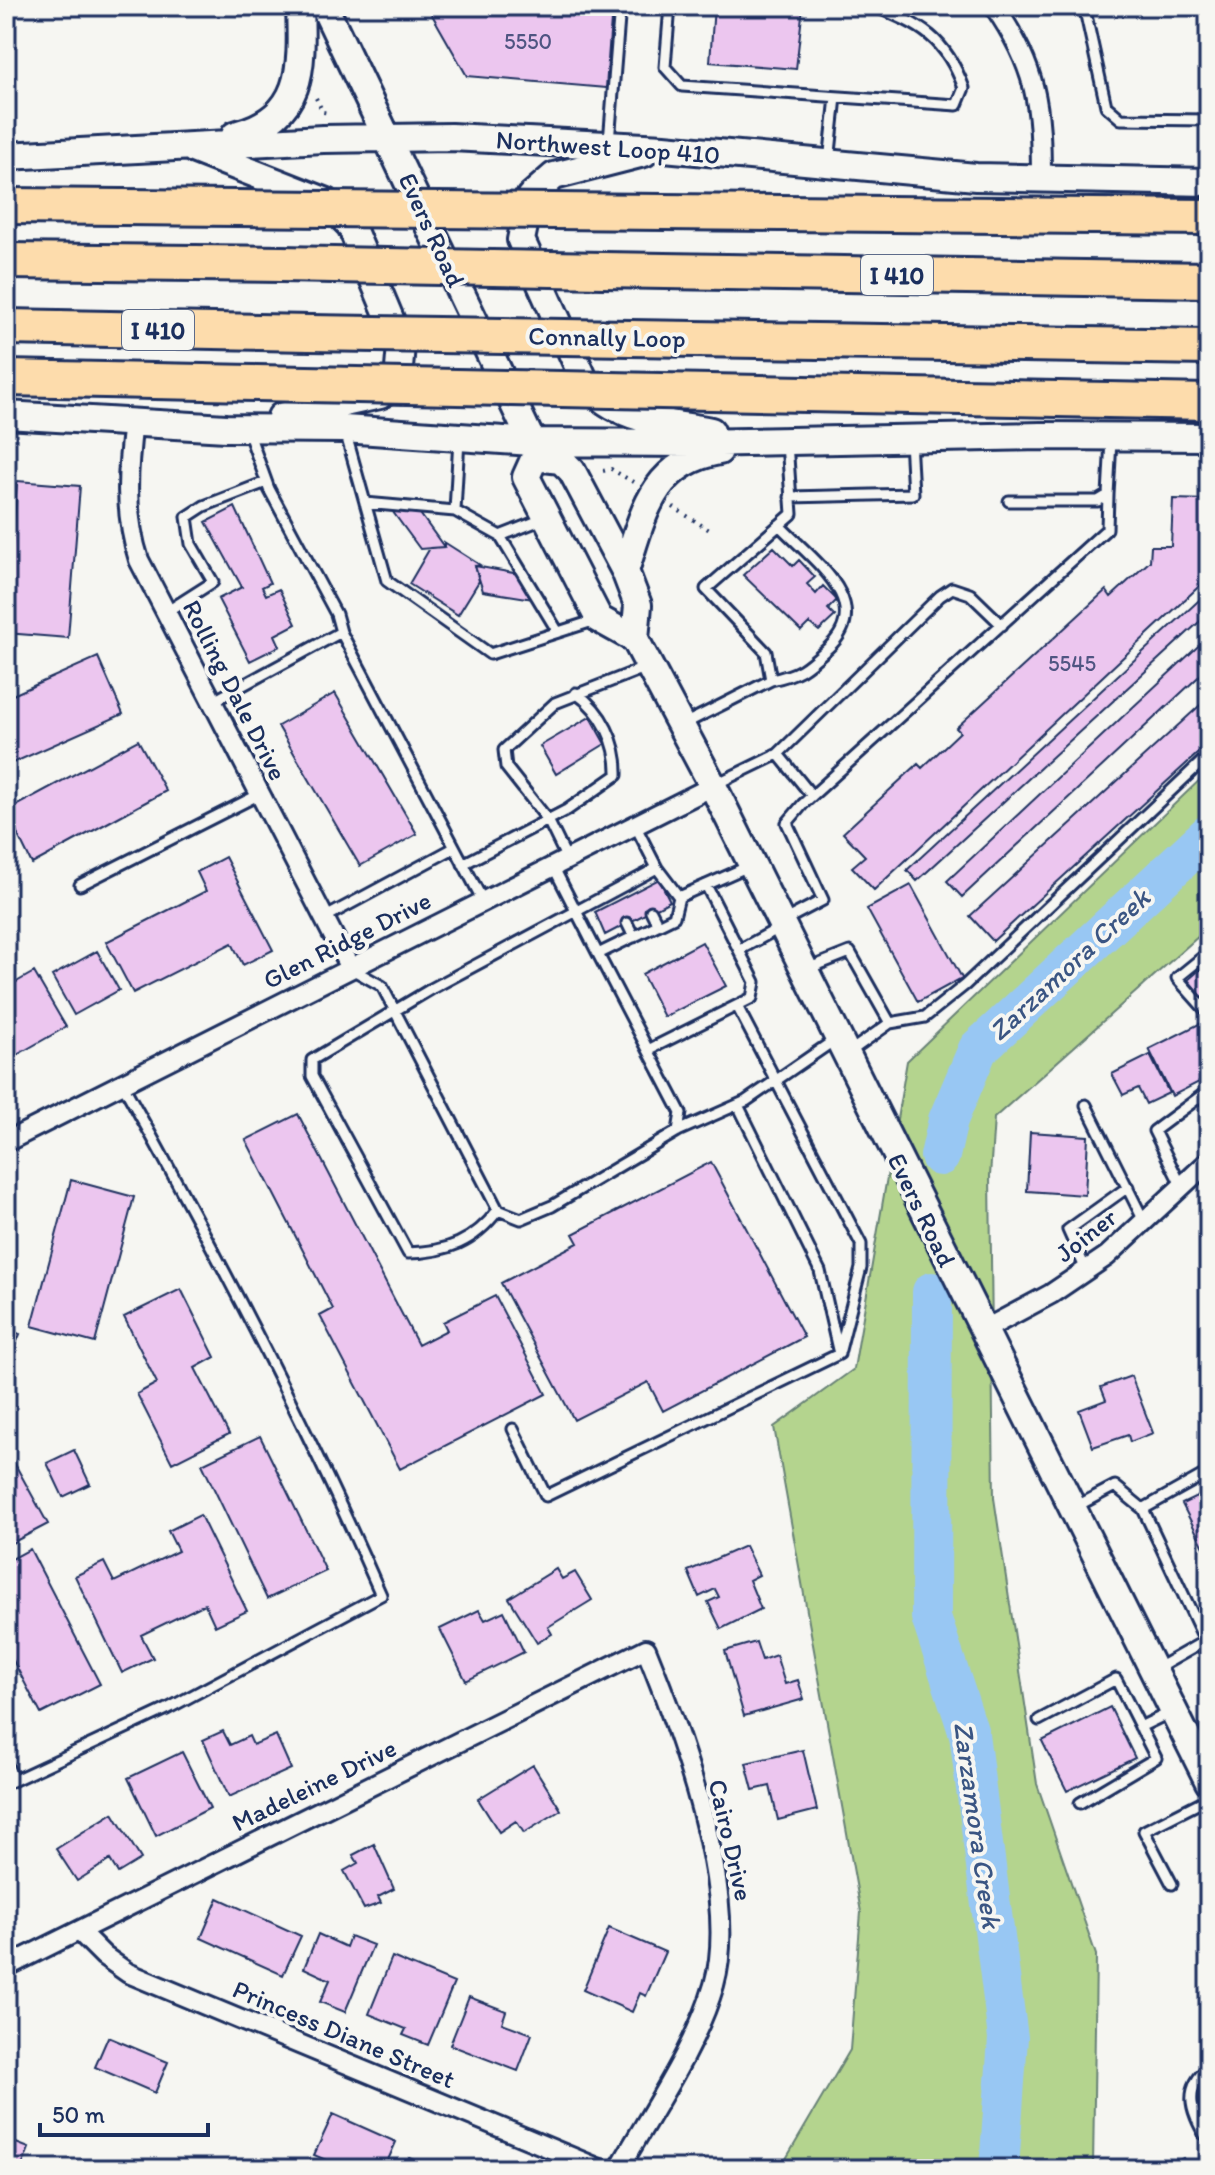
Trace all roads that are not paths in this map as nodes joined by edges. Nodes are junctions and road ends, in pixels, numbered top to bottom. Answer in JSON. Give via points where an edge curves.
{"nodes":[{"id":1,"x":300,"y":6,"type":"edge"},
{"id":2,"x":324,"y":6,"type":"edge"},
{"id":3,"x":620,"y":6,"type":"edge"},
{"id":4,"x":670,"y":6,"type":"edge"},
{"id":5,"x":874,"y":6,"type":"edge"},
{"id":6,"x":994,"y":6,"type":"edge"},
{"id":7,"x":1084,"y":6,"type":"edge"},
{"id":8,"x":836,"y":97,"type":"junction"},
{"id":9,"x":1209,"y":120,"type":"edge"},
{"id":10,"x":388,"y":137,"type":"junction"},
{"id":11,"x":609,"y":144,"type":"junction"},
{"id":12,"x":189,"y":147,"type":"junction"},
{"id":13,"x":664,"y":148,"type":"junction"},
{"id":14,"x":6,"y":156,"type":"edge"},
{"id":15,"x":829,"y":165,"type":"junction"},
{"id":16,"x":1041,"y":179,"type":"junction"},
{"id":17,"x":1209,"y":182,"type":"edge"},
{"id":18,"x":6,"y":206,"type":"edge"},
{"id":19,"x":1209,"y":217,"type":"edge"},
{"id":20,"x":6,"y":261,"type":"edge"},
{"id":21,"x":1209,"y":280,"type":"edge"},
{"id":22,"x":6,"y":327,"type":"edge"},
{"id":23,"x":1209,"y":347,"type":"edge"},
{"id":24,"x":6,"y":378,"type":"edge"},
{"id":25,"x":1209,"y":402,"type":"edge"},
{"id":26,"x":6,"y":415,"type":"edge"},
{"id":27,"x":133,"y":422,"type":"junction"},
{"id":28,"x":236,"y":428,"type":"junction"},
{"id":29,"x":344,"y":429,"type":"junction"},
{"id":30,"x":1111,"y":436,"type":"junction"},
{"id":31,"x":459,"y":437,"type":"junction"},
{"id":32,"x":910,"y":437,"type":"junction"},
{"id":33,"x":1209,"y":437,"type":"edge"},
{"id":34,"x":776,"y":441,"type":"junction"},
{"id":35,"x":534,"y":449,"type":"junction"},
{"id":36,"x":266,"y":482,"type":"junction"},
{"id":37,"x":1108,"y":495,"type":"junction"},
{"id":38,"x":790,"y":497,"type":"junction"},
{"id":39,"x":1009,"y":501,"type":"dead end"},
{"id":40,"x":365,"y":503,"type":"junction"},
{"id":41,"x":455,"y":511,"type":"junction"},
{"id":42,"x":546,"y":518,"type":"junction"},
{"id":43,"x":779,"y":525,"type":"junction"},
{"id":44,"x":500,"y":536,"type":"junction"},
{"id":45,"x":625,"y":571,"type":"junction"},
{"id":46,"x":166,"y":612,"type":"junction"},
{"id":47,"x":599,"y":619,"type":"junction"},
{"id":48,"x":1002,"y":625,"type":"junction"},
{"id":49,"x":341,"y":632,"type":"junction"},
{"id":50,"x":558,"y":632,"type":"junction"},
{"id":51,"x":635,"y":639,"type":"junction"},
{"id":52,"x":650,"y":666,"type":"junction"},
{"id":53,"x":771,"y":680,"type":"junction"},
{"id":54,"x":576,"y":693,"type":"junction"},
{"id":55,"x":212,"y":702,"type":"junction"},
{"id":56,"x":681,"y":726,"type":"junction"},
{"id":57,"x":778,"y":754,"type":"junction"},
{"id":58,"x":1209,"y":755,"type":"edge"},
{"id":59,"x":713,"y":786,"type":"junction"},
{"id":60,"x":260,"y":794,"type":"junction"},
{"id":61,"x":812,"y":796,"type":"junction"},
{"id":62,"x":548,"y":820,"type":"junction"},
{"id":63,"x":635,"y":825,"type":"junction"},
{"id":64,"x":454,"y":848,"type":"junction"},
{"id":65,"x":560,"y":863,"type":"junction"},
{"id":66,"x":463,"y":864,"type":"junction"},
{"id":67,"x":752,"y":865,"type":"junction"},
{"id":68,"x":657,"y":868,"type":"junction"},
{"id":69,"x":80,"y":885,"type":"dead end"},
{"id":70,"x":706,"y":885,"type":"junction"},
{"id":71,"x":679,"y":897,"type":"junction"},
{"id":72,"x":483,"y":901,"type":"junction"},
{"id":73,"x":575,"y":911,"type":"junction"},
{"id":74,"x":651,"y":911,"type":"dead end"},
{"id":75,"x":324,"y":918,"type":"junction"},
{"id":76,"x":627,"y":923,"type":"dead end"},
{"id":77,"x":658,"y":925,"type":"junction"},
{"id":78,"x":781,"y":925,"type":"junction"},
{"id":79,"x":634,"y":937,"type":"junction"},
{"id":80,"x":739,"y":950,"type":"junction"},
{"id":81,"x":1209,"y":952,"type":"edge"},
{"id":82,"x":598,"y":954,"type":"junction"},
{"id":83,"x":350,"y":968,"type":"junction"},
{"id":84,"x":804,"y":971,"type":"junction"},
{"id":85,"x":737,"y":1006,"type":"junction"},
{"id":86,"x":396,"y":1013,"type":"junction"},
{"id":87,"x":1209,"y":1014,"type":"edge"},
{"id":88,"x":890,"y":1023,"type":"junction"},
{"id":89,"x":842,"y":1047,"type":"junction"},
{"id":90,"x":648,"y":1050,"type":"junction"},
{"id":91,"x":776,"y":1081,"type":"junction"},
{"id":92,"x":122,"y":1083,"type":"junction"},
{"id":93,"x":1209,"y":1090,"type":"edge"},
{"id":94,"x":738,"y":1105,"type":"junction"},
{"id":95,"x":1086,"y":1105,"type":"dead end"},
{"id":96,"x":678,"y":1131,"type":"junction"},
{"id":97,"x":6,"y":1142,"type":"edge"},
{"id":98,"x":1209,"y":1161,"type":"edge"},
{"id":99,"x":1128,"y":1187,"type":"junction"},
{"id":100,"x":1182,"y":1187,"type":"junction"},
{"id":101,"x":498,"y":1210,"type":"junction"},
{"id":102,"x":1144,"y":1221,"type":"junction"},
{"id":103,"x":1086,"y":1270,"type":"junction"},
{"id":104,"x":982,"y":1331,"type":"junction"},
{"id":105,"x":839,"y":1354,"type":"junction"},
{"id":106,"x":513,"y":1429,"type":"dead end"},
{"id":107,"x":1209,"y":1472,"type":"edge"},
{"id":108,"x":1072,"y":1509,"type":"junction"},
{"id":109,"x":1143,"y":1509,"type":"junction"},
{"id":110,"x":1207,"y":1645,"type":"edge"},
{"id":111,"x":646,"y":1649,"type":"joint"},
{"id":112,"x":1153,"y":1670,"type":"junction"},
{"id":113,"x":1173,"y":1711,"type":"junction"},
{"id":114,"x":1039,"y":1720,"type":"dead end"},
{"id":115,"x":1140,"y":1727,"type":"junction"},
{"id":116,"x":6,"y":1763,"type":"edge"},
{"id":117,"x":1207,"y":1773,"type":"edge"},
{"id":118,"x":10,"y":1782,"type":"edge"},
{"id":119,"x":1209,"y":1798,"type":"edge"},
{"id":120,"x":1080,"y":1803,"type":"dead end"},
{"id":121,"x":1172,"y":1884,"type":"dead end"},
{"id":122,"x":79,"y":1931,"type":"junction"},
{"id":123,"x":6,"y":1967,"type":"edge"},
{"id":124,"x":1209,"y":2067,"type":"edge"},
{"id":125,"x":1209,"y":2142,"type":"edge"},
{"id":126,"x":600,"y":2169,"type":"edge"},
{"id":127,"x":619,"y":2169,"type":"edge"}],
"edges":[{"from":1,"to":12,"type":"main road","via":[[302,59],[295,88],[274,119],[255,130]]},
{"from":2,"to":10,"type":"main road","name":"Evers Road"},
{"from":3,"to":11,"type":"lane"},
{"from":4,"to":8,"type":"lane","via":[[665,67],[682,86]]},
{"from":5,"to":8,"type":"lane","via":[[921,26],[954,62],[964,88],[957,105]]},
{"from":6,"to":16,"type":"street","via":[[1021,45],[1038,100]]},
{"from":7,"to":9,"type":"lane","via":[[1106,106],[1121,119]]},
{"from":8,"to":15,"type":"lane"},
{"from":10,"to":11,"type":"main road","name":"Northwest Loop 410"},
{"from":10,"to":12,"type":"main road","name":"Northwest Loop 410"},
{"from":10,"to":35,"type":"main road","name":"Evers Road"},
{"from":11,"to":13,"type":"main road","name":"Northwest Loop 410"},
{"from":12,"to":14,"type":"main road","name":"Northwest Loop 410"},
{"from":12,"to":28,"type":"main road","via":[[327,202],[351,226],[401,345],[398,380],[380,395]]},
{"from":13,"to":15,"type":"main road","name":"Northwest Loop 410"},
{"from":13,"to":34,"type":"main road","via":[[554,176],[530,197],[521,240],[586,384],[601,401],[628,416]]},
{"from":15,"to":16,"type":"main road","name":"Northwest Loop 410"},
{"from":16,"to":17,"type":"main road","name":"Northwest Loop 410"},
{"from":18,"to":19,"type":"highway","bridge":true},
{"from":20,"to":21,"type":"highway","number":"I 410","bridge":true},
{"from":22,"to":23,"type":"highway","name":"Connally Loop","number":"I 410","bridge":true},
{"from":24,"to":25,"type":"highway","bridge":true},
{"from":26,"to":27,"type":"main road"},
{"from":27,"to":28,"type":"main road"},
{"from":27,"to":46,"type":"street","name":"Rolling Dale Drive","via":[[127,469],[130,534]]},
{"from":28,"to":29,"type":"main road"},
{"from":28,"to":36,"type":"lane"},
{"from":29,"to":31,"type":"main road"},
{"from":29,"to":40,"type":"lane"},
{"from":30,"to":32,"type":"main road"},
{"from":30,"to":33,"type":"main road"},
{"from":30,"to":37,"type":"lane"},
{"from":31,"to":35,"type":"main road"},
{"from":31,"to":41,"type":"lane"},
{"from":32,"to":34,"type":"main road"},
{"from":32,"to":38,"type":"lane","via":[[913,494]]},
{"from":34,"to":35,"type":"main road"},
{"from":34,"to":38,"type":"lane"},
{"from":34,"to":45,"type":"main road","via":[[708,453],[677,465],[644,511]]},
{"from":35,"to":42,"type":"main road","name":"Evers Road","via":[[526,477]]},
{"from":35,"to":45,"type":"main road","via":[[561,460],[572,471]]},
{"from":36,"to":46,"type":"lane","via":[[187,517],[191,544],[213,582]]},
{"from":36,"to":49,"type":"lane"},
{"from":37,"to":39,"type":"lane","via":[[1098,501]]},
{"from":37,"to":48,"type":"lane","via":[[1107,529]]},
{"from":38,"to":43,"type":"lane","via":[[792,514]]},
{"from":40,"to":41,"type":"lane"},
{"from":40,"to":50,"type":"lane","via":[[387,581],[490,654]]},
{"from":41,"to":44,"type":"lane"},
{"from":42,"to":44,"type":"lane"},
{"from":42,"to":47,"type":"main road","name":"Evers Road"},
{"from":43,"to":53,"type":"lane","via":[[706,589],[766,652]]},
{"from":43,"to":53,"type":"lane","via":[[844,594],[848,615],[844,633],[800,674]]},
{"from":44,"to":50,"type":"lane"},
{"from":45,"to":51,"type":"main road","via":[[638,605]]},
{"from":46,"to":55,"type":"street","name":"Rolling Dale Drive"},
{"from":47,"to":50,"type":"lane"},
{"from":47,"to":51,"type":"main road"},
{"from":48,"to":57,"type":"lane","via":[[970,594],[952,588]]},
{"from":48,"to":61,"type":"lane"},
{"from":49,"to":55,"type":"lane"},
{"from":49,"to":64,"type":"lane"},
{"from":51,"to":52,"type":"main road","name":"Evers Road"},
{"from":52,"to":54,"type":"lane"},
{"from":52,"to":56,"type":"main road","name":"Evers Road"},
{"from":53,"to":56,"type":"lane"},
{"from":54,"to":62,"type":"lane","via":[[555,703],[504,750],[506,767]]},
{"from":54,"to":62,"type":"lane","via":[[615,744],[617,775],[609,785]]},
{"from":55,"to":60,"type":"street","name":"Rolling Dale Drive"},
{"from":56,"to":59,"type":"main road","name":"Evers Road"},
{"from":57,"to":59,"type":"lane"},
{"from":57,"to":61,"type":"lane"},
{"from":58,"to":88,"type":"lane","via":[[965,985],[925,1017]]},
{"from":59,"to":63,"type":"street","name":"Glen Ridge Drive"},
{"from":59,"to":67,"type":"main road","name":"Evers Road"},
{"from":60,"to":69,"type":"lane"},
{"from":60,"to":75,"type":"street","name":"Rolling Dale Drive"},
{"from":61,"to":78,"type":"lane","via":[[787,823],[823,900]]},
{"from":62,"to":65,"type":"lane"},
{"from":62,"to":66,"type":"lane"},
{"from":63,"to":65,"type":"street","name":"Glen Ridge Drive"},
{"from":63,"to":68,"type":"lane"},
{"from":64,"to":66,"type":"lane"},
{"from":64,"to":75,"type":"lane"},
{"from":65,"to":72,"type":"street","name":"Glen Ridge Drive"},
{"from":65,"to":73,"type":"lane"},
{"from":66,"to":72,"type":"lane"},
{"from":67,"to":70,"type":"lane"},
{"from":67,"to":78,"type":"main road","name":"Evers Road"},
{"from":68,"to":71,"type":"lane"},
{"from":68,"to":73,"type":"lane","via":[[637,884]]},
{"from":70,"to":71,"type":"lane"},
{"from":70,"to":80,"type":"lane"},
{"from":71,"to":77,"type":"lane","via":[[674,917]]},
{"from":72,"to":83,"type":"street","name":"Glen Ridge Drive"},
{"from":73,"to":82,"type":"lane"},
{"from":73,"to":86,"type":"lane"},
{"from":74,"to":77,"type":"lane"},
{"from":75,"to":83,"type":"street","name":"Rolling Dale Drive"},
{"from":76,"to":79,"type":"lane"},
{"from":77,"to":79,"type":"lane"},
{"from":78,"to":80,"type":"lane"},
{"from":78,"to":84,"type":"main road","name":"Evers Road"},
{"from":79,"to":82,"type":"lane"},
{"from":80,"to":85,"type":"lane","via":[[755,982],[752,998]]},
{"from":81,"to":87,"type":"lane","via":[[1177,978]]},
{"from":82,"to":90,"type":"lane"},
{"from":83,"to":86,"type":"lane","via":[[382,986]]},
{"from":83,"to":92,"type":"street","name":"Glen Ridge Drive"},
{"from":84,"to":88,"type":"lane","via":[[850,952]]},
{"from":84,"to":89,"type":"main road","name":"Evers Road"},
{"from":85,"to":90,"type":"lane"},
{"from":85,"to":91,"type":"lane"},
{"from":86,"to":101,"type":"lane"},
{"from":86,"to":101,"type":"lane","via":[[312,1060],[312,1076],[408,1253],[438,1252],[483,1231]]},
{"from":88,"to":89,"type":"lane"},
{"from":89,"to":91,"type":"lane"},
{"from":89,"to":104,"type":"main road","name":"Evers Road"},
{"from":90,"to":96,"type":"lane","via":[[681,1113]]},
{"from":91,"to":94,"type":"lane"},
{"from":91,"to":105,"type":"lane","via":[[861,1244],[861,1268]]},
{"from":92,"to":97,"type":"street","name":"Glen Ridge Drive"},
{"from":92,"to":118,"type":"lane","via":[[351,1526],[381,1595],[167,1709]]},
{"from":93,"to":100,"type":"lane","via":[[1154,1131]]},
{"from":94,"to":96,"type":"lane"},
{"from":94,"to":105,"type":"lane","via":[[820,1271]]},
{"from":95,"to":99,"type":"lane"},
{"from":96,"to":101,"type":"lane","via":[[552,1206],[521,1219]]},
{"from":98,"to":100,"type":"street","name":"Joiner"},
{"from":99,"to":102,"type":"lane"},
{"from":99,"to":103,"type":"lane","via":[[1068,1230]]},
{"from":100,"to":102,"type":"street","name":"Joiner"},
{"from":102,"to":103,"type":"street","name":"Joiner"},
{"from":103,"to":104,"type":"street","name":"Joiner"},
{"from":104,"to":108,"type":"main road","name":"Evers Road"},
{"from":105,"to":106,"type":"lane","via":[[546,1496]]},
{"from":107,"to":109,"type":"lane"},
{"from":108,"to":109,"type":"lane","via":[[1115,1486]]},
{"from":108,"to":112,"type":"main road","name":"Evers Road"},
{"from":109,"to":110,"type":"lane"},
{"from":110,"to":112,"type":"lane"},
{"from":111,"to":122,"type":"street","name":"Madeleine Drive"},
{"from":111,"to":127,"type":"street","name":"Cairo Drive","via":[[677,1724],[720,1893],[722,1939],[707,2006]]},
{"from":112,"to":113,"type":"main road","name":"Evers Road"},
{"from":113,"to":115,"type":"lane"},
{"from":113,"to":117,"type":"main road","name":"Evers Road"},
{"from":114,"to":115,"type":"lane","via":[[1116,1679]]},
{"from":115,"to":120,"type":"lane","via":[[1156,1758]]},
{"from":116,"to":118,"type":"lane"},
{"from":119,"to":121,"type":"lane","via":[[1144,1831]]},
{"from":122,"to":123,"type":"street","name":"Madeleine Drive"},
{"from":122,"to":126,"type":"street","name":"Princess Diane Street","via":[[128,1973]]},
{"from":124,"to":125,"type":"lane","via":[[1194,2087],[1191,2111]]}]}
